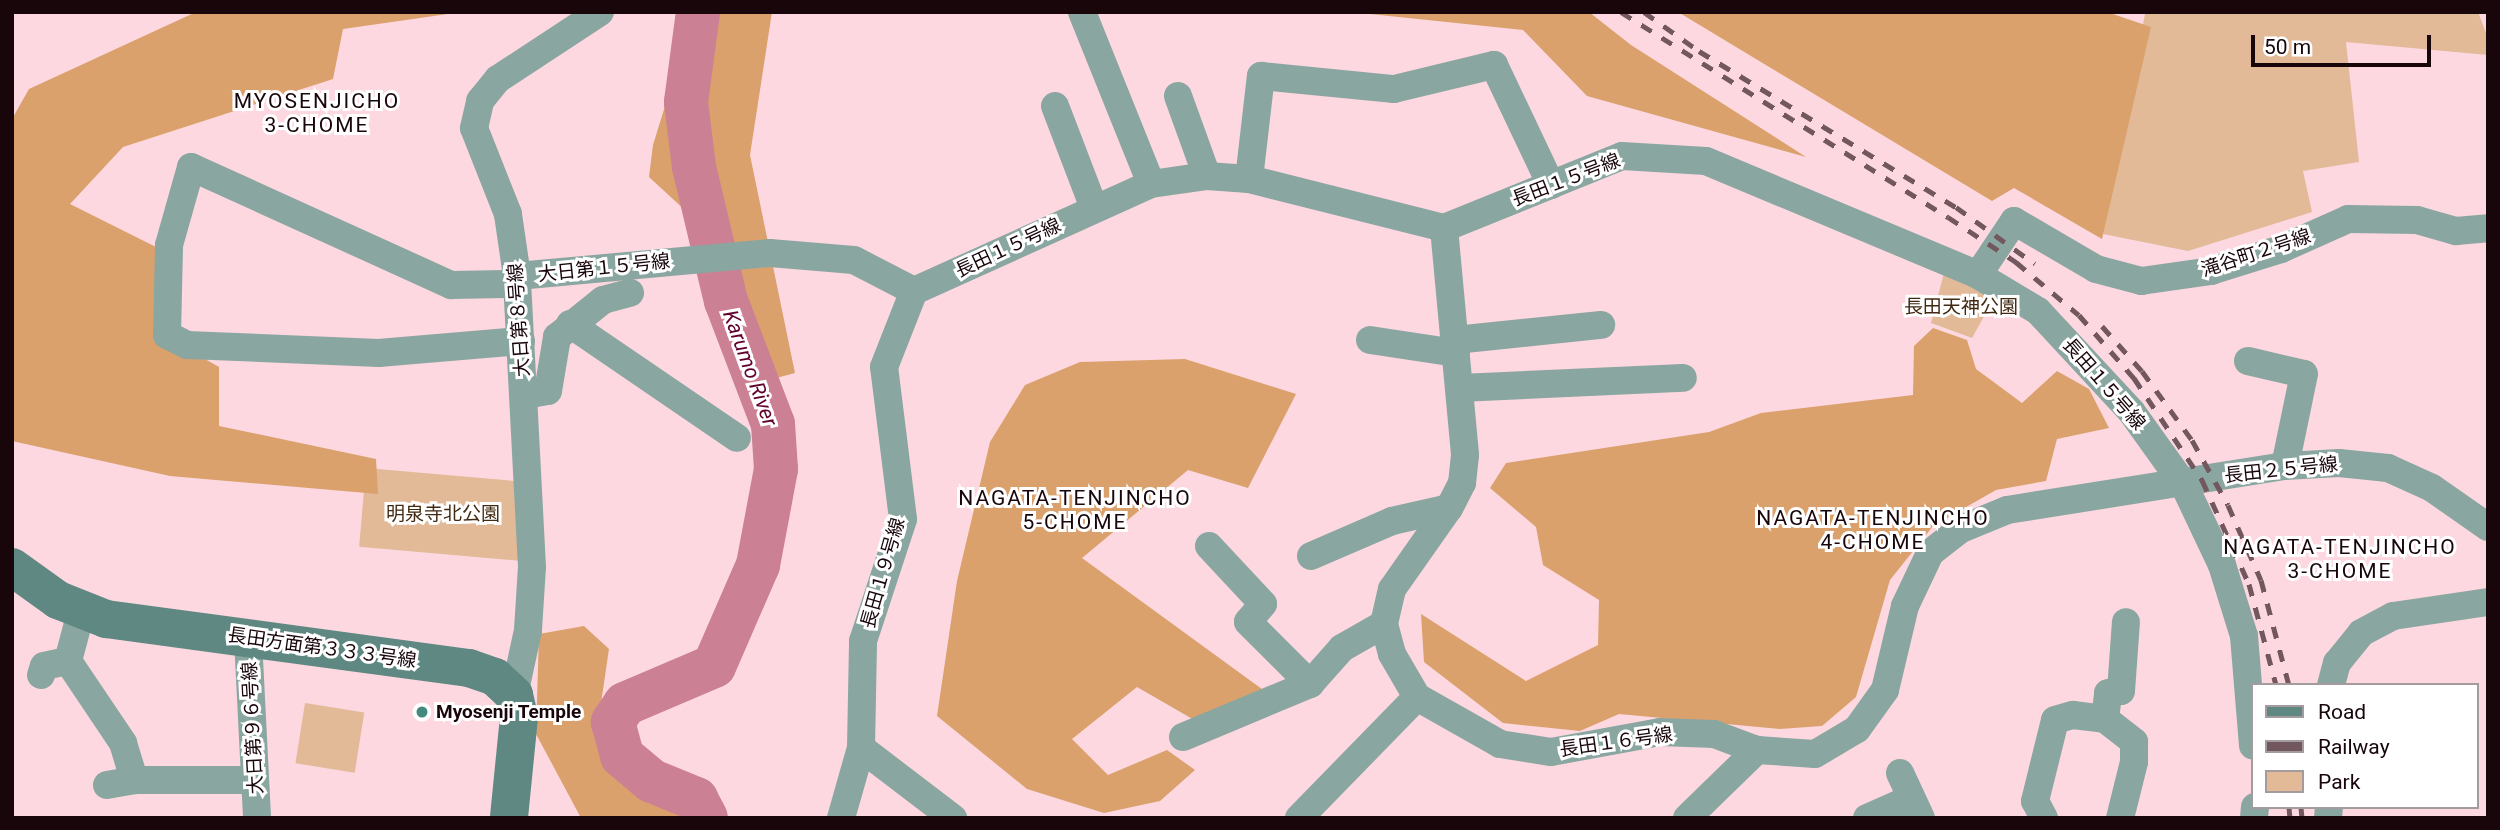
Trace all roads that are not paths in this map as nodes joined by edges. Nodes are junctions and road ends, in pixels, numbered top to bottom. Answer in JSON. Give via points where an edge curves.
{"nodes":[{"id":1,"x":600,"y":12,"type":"edge"},
{"id":2,"x":1082,"y":12,"type":"edge"},
{"id":3,"x":1178,"y":96,"type":"dead end"},
{"id":4,"x":1055,"y":106,"type":"dead end"},
{"id":5,"x":1206,"y":176,"type":"junction"},
{"id":6,"x":1249,"y":178,"type":"junction"},
{"id":7,"x":1151,"y":184,"type":"junction"},
{"id":8,"x":1551,"y":185,"type":"junction"},
{"id":9,"x":1094,"y":208,"type":"junction"},
{"id":10,"x":1444,"y":228,"type":"junction"},
{"id":11,"x":2488,"y":228,"type":"edge"},
{"id":12,"x":1978,"y":275,"type":"junction"},
{"id":13,"x":517,"y":276,"type":"junction"},
{"id":14,"x":914,"y":291,"type":"junction"},
{"id":15,"x":630,"y":293,"type":"dead end"},
{"id":16,"x":570,"y":324,"type":"junction"},
{"id":17,"x":1601,"y":326,"type":"dead end"},
{"id":18,"x":521,"y":341,"type":"junction"},
{"id":19,"x":1370,"y":341,"type":"dead end"},
{"id":20,"x":1456,"y":347,"type":"junction"},
{"id":21,"x":2248,"y":362,"type":"dead end"},
{"id":22,"x":1683,"y":378,"type":"dead end"},
{"id":23,"x":1460,"y":388,"type":"junction"},
{"id":24,"x":524,"y":395,"type":"junction"},
{"id":25,"x":737,"y":438,"type":"dead end"},
{"id":26,"x":2285,"y":466,"type":"junction"},
{"id":27,"x":2184,"y":485,"type":"junction"},
{"id":28,"x":1449,"y":508,"type":"junction"},
{"id":29,"x":2483,"y":513,"type":"edge"},
{"id":30,"x":1209,"y":546,"type":"dead end"},
{"id":31,"x":1311,"y":556,"type":"dead end"},
{"id":32,"x":12,"y":567,"type":"edge"},
{"id":33,"x":2488,"y":602,"type":"edge"},
{"id":34,"x":81,"y":612,"type":"junction"},
{"id":35,"x":2126,"y":622,"type":"dead end"},
{"id":36,"x":1384,"y":624,"type":"junction"},
{"id":37,"x":248,"y":639,"type":"junction"},
{"id":38,"x":68,"y":661,"type":"junction"},
{"id":39,"x":41,"y":675,"type":"dead end"},
{"id":40,"x":2332,"y":683,"type":"edge"},
{"id":41,"x":1310,"y":684,"type":"junction"},
{"id":42,"x":513,"y":695,"type":"junction"},
{"id":43,"x":1416,"y":697,"type":"junction"},
{"id":44,"x":2105,"y":719,"type":"junction"},
{"id":45,"x":2252,"y":734,"type":"edge"},
{"id":46,"x":1183,"y":737,"type":"dead end"},
{"id":47,"x":861,"y":748,"type":"junction"},
{"id":48,"x":1757,"y":750,"type":"junction"},
{"id":49,"x":255,"y":780,"type":"junction"},
{"id":50,"x":1911,"y":797,"type":"edge"},
{"id":51,"x":1696,"y":814,"type":"edge"},
{"id":52,"x":257,"y":818,"type":"edge"},
{"id":53,"x":509,"y":818,"type":"edge"},
{"id":54,"x":841,"y":818,"type":"edge"},
{"id":55,"x":953,"y":818,"type":"edge"},
{"id":56,"x":1299,"y":818,"type":"edge"},
{"id":57,"x":1867,"y":818,"type":"edge"},
{"id":58,"x":2045,"y":818,"type":"edge"},
{"id":59,"x":2120,"y":818,"type":"edge"}],
"edges":[{"from":1,"to":13,"type":"street","name":"大日第８号線","via":[[498,79],[480,101],[474,128],[508,214]]},
{"from":2,"to":7,"type":"street"},
{"from":3,"to":5,"type":"street"},
{"from":4,"to":9,"type":"street"},
{"from":5,"to":6,"type":"street","name":"長田１５号線"},
{"from":5,"to":7,"type":"street","name":"長田１５号線"},
{"from":6,"to":8,"type":"street","via":[[1261,76],[1394,89],[1494,65]]},
{"from":6,"to":10,"type":"street","name":"長田１５号線"},
{"from":7,"to":9,"type":"street","name":"長田１５号線"},
{"from":8,"to":10,"type":"street","name":"長田１５号線"},
{"from":8,"to":12,"type":"street","name":"長田１５号線","via":[[1622,156],[1706,161]]},
{"from":9,"to":14,"type":"street","name":"長田１５号線"},
{"from":10,"to":20,"type":"street"},
{"from":11,"to":12,"type":"street","name":"滝谷町２号線","via":[[2456,231],[2417,219],[2348,219],[2281,249],[2211,271],[2141,281],[2096,269],[2014,221]]},
{"from":12,"to":27,"type":"street","name":"長田１５号線","via":[[2039,311],[2132,411]]},
{"from":13,"to":14,"type":"street","name":"大日第１５号線","via":[[770,253],[854,260]]},
{"from":13,"to":18,"type":"street","name":"大日第８号線"},
{"from":13,"to":18,"type":"street","name":"大日第１５号線","via":[[506,284],[451,285],[191,167],[169,245],[167,335],[187,345],[379,354]]},
{"from":14,"to":47,"type":"street","name":"長田１９号線","via":[[884,367],[903,519],[863,641]]},
{"from":15,"to":16,"type":"street","via":[[603,300]]},
{"from":16,"to":24,"type":"street","via":[[557,337],[548,391]]},
{"from":16,"to":25,"type":"street"},
{"from":17,"to":20,"type":"street"},
{"from":18,"to":24,"type":"street","name":"大日第８号線"},
{"from":19,"to":20,"type":"street"},
{"from":20,"to":23,"type":"street"},
{"from":21,"to":26,"type":"street","via":[[2304,374]]},
{"from":22,"to":23,"type":"street"},
{"from":23,"to":28,"type":"street","via":[[1465,455],[1462,483]]},
{"from":24,"to":42,"type":"street","name":"大日第８号線","via":[[532,567],[528,630]]},
{"from":26,"to":27,"type":"street","name":"長田２５号線"},
{"from":26,"to":29,"type":"street","name":"長田２５号線","via":[[2339,463],[2388,468]]},
{"from":27,"to":45,"type":"street","name":"長田１５号線","via":[[2222,565],[2244,636]]},
{"from":27,"to":48,"type":"street","name":"長田１６号線","via":[[2007,510],[1961,529],[1930,553],[1905,606],[1885,690],[1857,729],[1815,754]]},
{"from":28,"to":31,"type":"street","via":[[1391,521]]},
{"from":28,"to":36,"type":"street","via":[[1392,589]]},
{"from":30,"to":41,"type":"street","via":[[1263,604],[1248,622]]},
{"from":32,"to":34,"type":"street","name":"長田方面第３３３号線"},
{"from":33,"to":40,"type":"street","via":[[2393,616],[2361,633],[2337,663]]},
{"from":34,"to":37,"type":"street","name":"長田方面第３３３号線"},
{"from":34,"to":38,"type":"street"},
{"from":35,"to":44,"type":"street","via":[[2121,691],[2108,693]]},
{"from":36,"to":41,"type":"street","via":[[1342,648]]},
{"from":36,"to":43,"type":"street","via":[[1392,654]]},
{"from":37,"to":42,"type":"street","name":"長田方面第３３３号線","via":[[469,668],[495,677]]},
{"from":37,"to":49,"type":"street","name":"大日第９６号線"},
{"from":38,"to":39,"type":"street","via":[[44,666]]},
{"from":38,"to":49,"type":"street","via":[[123,743],[120,783]]},
{"from":41,"to":46,"type":"street"},
{"from":42,"to":53,"type":"street","via":[[519,717]]},
{"from":43,"to":48,"type":"street","name":"長田１６号線","via":[[1500,744],[1538,750],[1551,752],[1660,732],[1714,734]]},
{"from":43,"to":56,"type":"street"},
{"from":44,"to":58,"type":"street","via":[[2073,715],[2055,720],[2035,801]]},
{"from":44,"to":59,"type":"street","via":[[2134,741]]},
{"from":47,"to":54,"type":"street","name":"長田１９号線"},
{"from":47,"to":55,"type":"street"},
{"from":48,"to":51,"type":"street"},
{"from":49,"to":52,"type":"street","name":"大日第９６号線"},
{"from":50,"to":57,"type":"street"}]}
